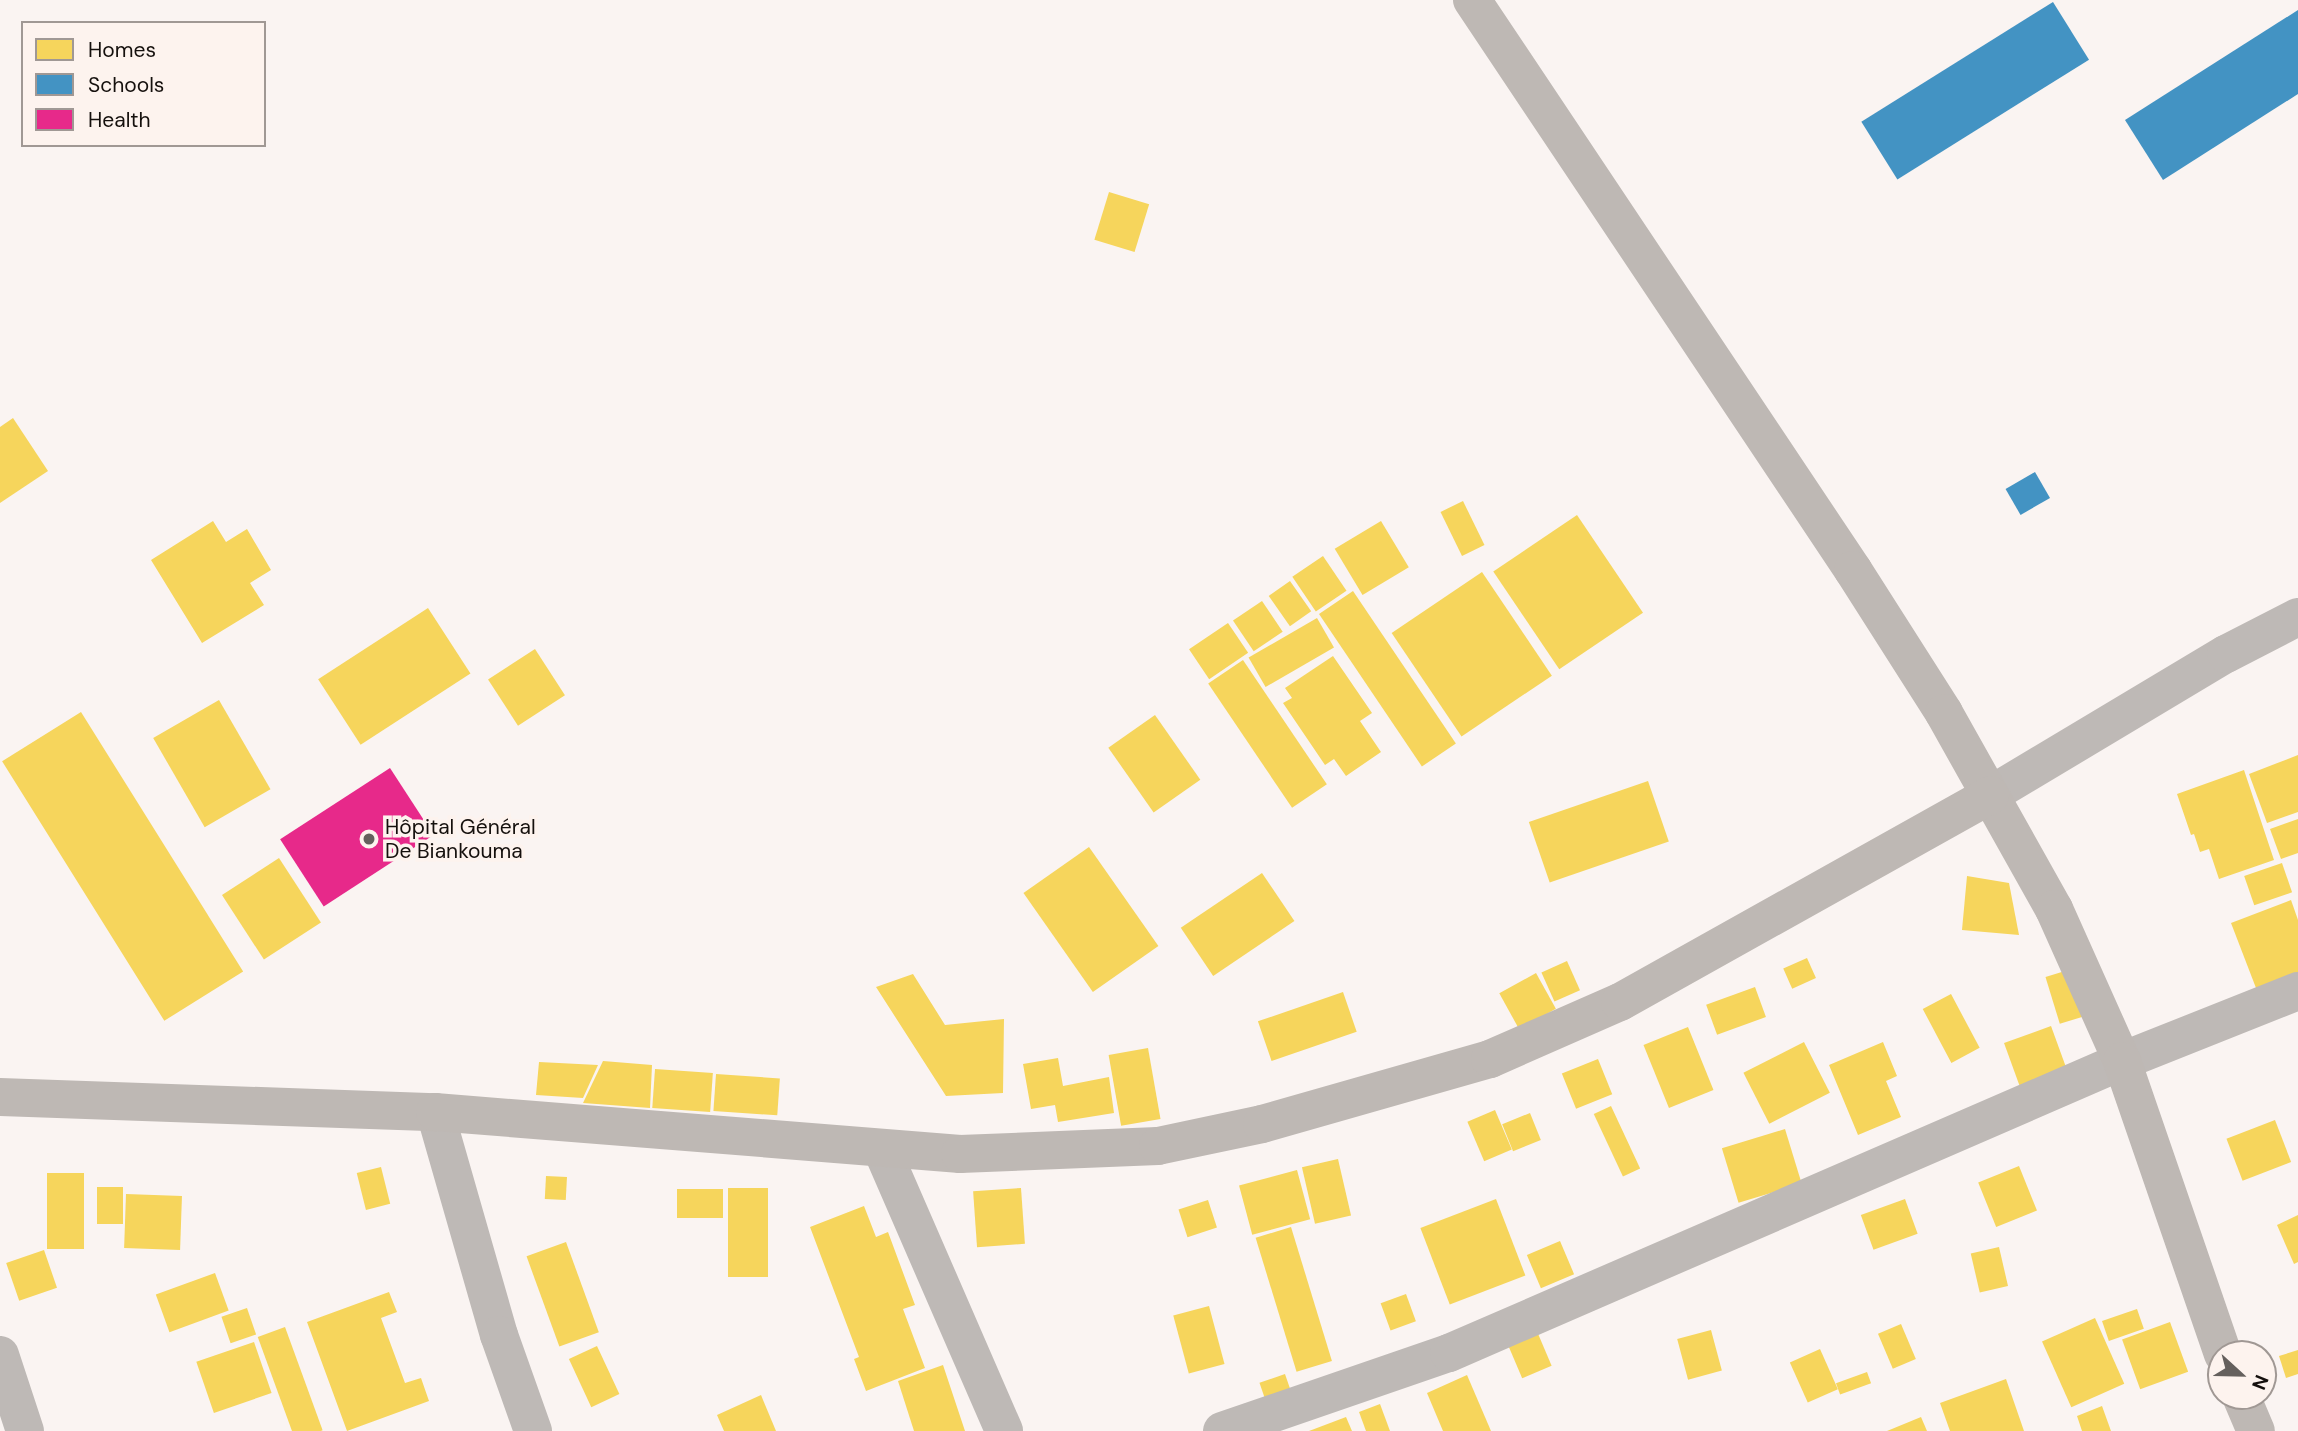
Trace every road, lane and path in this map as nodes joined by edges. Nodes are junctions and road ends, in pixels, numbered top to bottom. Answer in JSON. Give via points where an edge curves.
{"nodes":[{"id":1,"x":1472,"y":0,"type":"edge"},
{"id":2,"x":2298,"y":617,"type":"edge"},
{"id":3,"x":1990,"y":795,"type":"junction"},
{"id":4,"x":2298,"y":991,"type":"edge"},
{"id":5,"x":2122,"y":1061,"type":"junction"},
{"id":6,"x":0,"y":1097,"type":"edge"},
{"id":7,"x":435,"y":1112,"type":"junction"},
{"id":8,"x":882,"y":1150,"type":"junction"},
{"id":9,"x":2218,"y":1340,"type":"edge"},
{"id":10,"x":0,"y":1355,"type":"edge"},
{"id":11,"x":2247,"y":1410,"type":"edge"},
{"id":12,"x":25,"y":1431,"type":"edge"},
{"id":13,"x":533,"y":1431,"type":"edge"},
{"id":14,"x":1004,"y":1431,"type":"edge"},
{"id":15,"x":1222,"y":1431,"type":"edge"},
{"id":16,"x":2256,"y":1431,"type":"edge"}],
"edges":[{"from":1,"to":3,"type":"street","via":[[1853,570]]},
{"from":2,"to":3,"type":"street","via":[[2226,654]]},
{"from":3,"to":5,"type":"street","via":[[2081,962]]},
{"from":3,"to":8,"type":"street","via":[[1619,1002],[1465,1067],[1262,1124],[1158,1146],[1048,1153]]},
{"from":4,"to":5,"type":"street"},
{"from":5,"to":9,"type":"street"},
{"from":5,"to":15,"type":"street","via":[[1449,1353]]},
{"from":6,"to":7,"type":"street"},
{"from":7,"to":8,"type":"street"},
{"from":7,"to":13,"type":"street","via":[[499,1335]]},
{"from":8,"to":14,"type":"street"},
{"from":10,"to":12,"type":"street"},
{"from":11,"to":16,"type":"street"}]}
